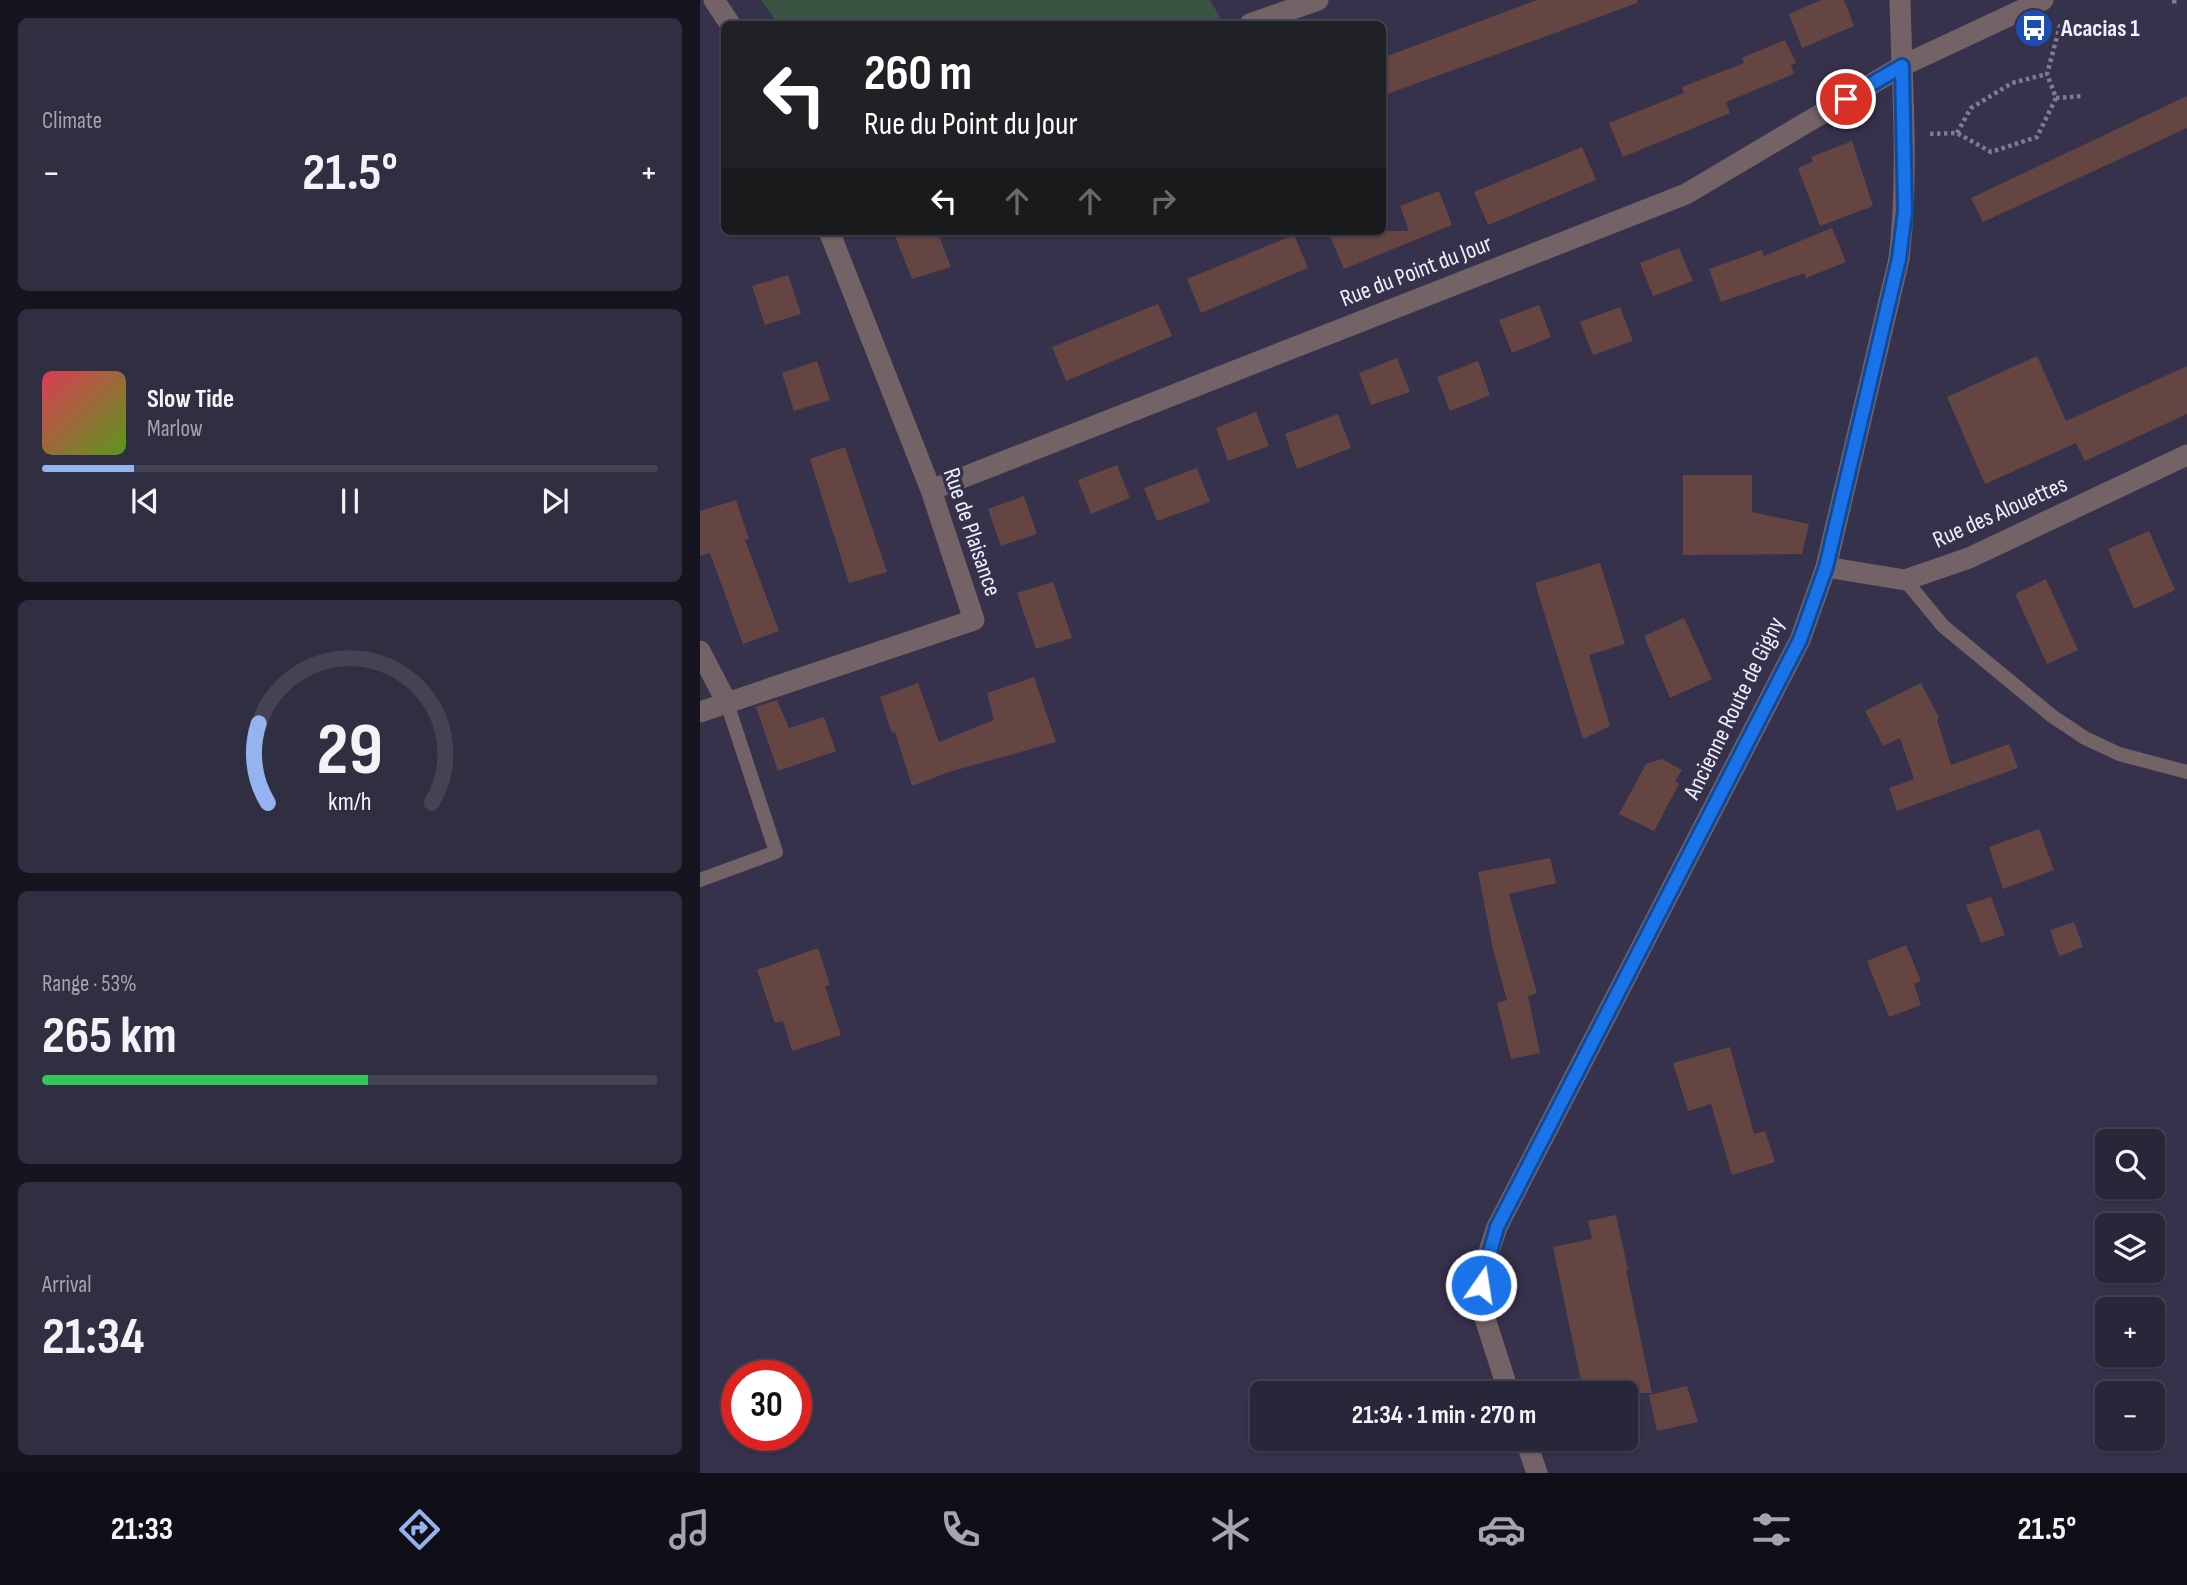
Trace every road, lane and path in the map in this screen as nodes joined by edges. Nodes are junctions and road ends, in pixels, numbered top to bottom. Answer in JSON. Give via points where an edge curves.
{"nodes":[{"id":1,"x":714,"y":0,"type":"edge"},
{"id":2,"x":1318,"y":0,"type":"edge"},
{"id":3,"x":1900,"y":0,"type":"edge"},
{"id":4,"x":2043,"y":0,"type":"edge"},
{"id":5,"x":2174,"y":0,"type":"edge"},
{"id":6,"x":2175,"y":7,"type":"dead end"},
{"id":7,"x":2064,"y":11,"type":"dead end"},
{"id":8,"x":728,"y":21,"type":"edge"},
{"id":9,"x":1258,"y":21,"type":"edge"},
{"id":10,"x":1902,"y":66,"type":"junction"},
{"id":11,"x":2048,"y":74,"type":"junction"},
{"id":12,"x":2082,"y":96,"type":"dead end"},
{"id":13,"x":2056,"y":97,"type":"junction"},
{"id":14,"x":1905,"y":134,"type":"junction"},
{"id":15,"x":1958,"y":134,"type":"junction"},
{"id":16,"x":831,"y":235,"type":"edge"},
{"id":17,"x":2187,"y":455,"type":"edge"},
{"id":18,"x":931,"y":490,"type":"junction"},
{"id":19,"x":1826,"y":567,"type":"junction"},
{"id":20,"x":1905,"y":580,"type":"junction"},
{"id":21,"x":700,"y":651,"type":"edge"},
{"id":22,"x":727,"y":703,"type":"junction"},
{"id":23,"x":700,"y":712,"type":"edge"},
{"id":24,"x":2187,"y":772,"type":"edge"},
{"id":25,"x":700,"y":880,"type":"edge"},
{"id":26,"x":1505,"y":1381,"type":"edge"},
{"id":27,"x":1529,"y":1451,"type":"edge"},
{"id":28,"x":1537,"y":1473,"type":"edge"}],
"edges":[{"from":1,"to":8,"type":"street"},
{"from":2,"to":9,"type":"street"},
{"from":3,"to":10,"type":"street","name":"Ancienne Route de Gigny"},
{"from":4,"to":10,"type":"street","name":"Rue du Point du Jour"},
{"from":5,"to":6,"type":"path"},
{"from":7,"to":11,"type":"path"},
{"from":10,"to":14,"type":"street","name":"Ancienne Route de Gigny"},
{"from":10,"to":18,"type":"street","name":"Rue du Point du Jour","via":[[1686,194]]},
{"from":11,"to":13,"type":"path"},
{"from":11,"to":15,"type":"path","via":[[2012,83],[1971,108]]},
{"from":12,"to":13,"type":"path"},
{"from":13,"to":15,"type":"path","via":[[2037,137],[1991,152]]},
{"from":14,"to":15,"type":"path"},
{"from":14,"to":19,"type":"street","name":"Ancienne Route de Gigny","via":[[1905,211],[1899,259]]},
{"from":16,"to":18,"type":"street","name":"Rue de Plaisance"},
{"from":17,"to":20,"type":"street","name":"Rue des Alouettes","via":[[1969,558]]},
{"from":18,"to":22,"type":"street","name":"Rue de Plaisance","via":[[974,620]]},
{"from":19,"to":20,"type":"street","name":"Rue des Alouettes"},
{"from":19,"to":26,"type":"street","name":"Ancienne Route de Gigny","via":[[1800,640],[1497,1227],[1479,1300]]},
{"from":20,"to":24,"type":"lane","via":[[1943,626],[2052,716],[2119,754]]},
{"from":21,"to":22,"type":"street"},
{"from":22,"to":23,"type":"street","name":"Rue de Plaisance"},
{"from":22,"to":25,"type":"lane","via":[[776,852]]},
{"from":27,"to":28,"type":"street"}]}
